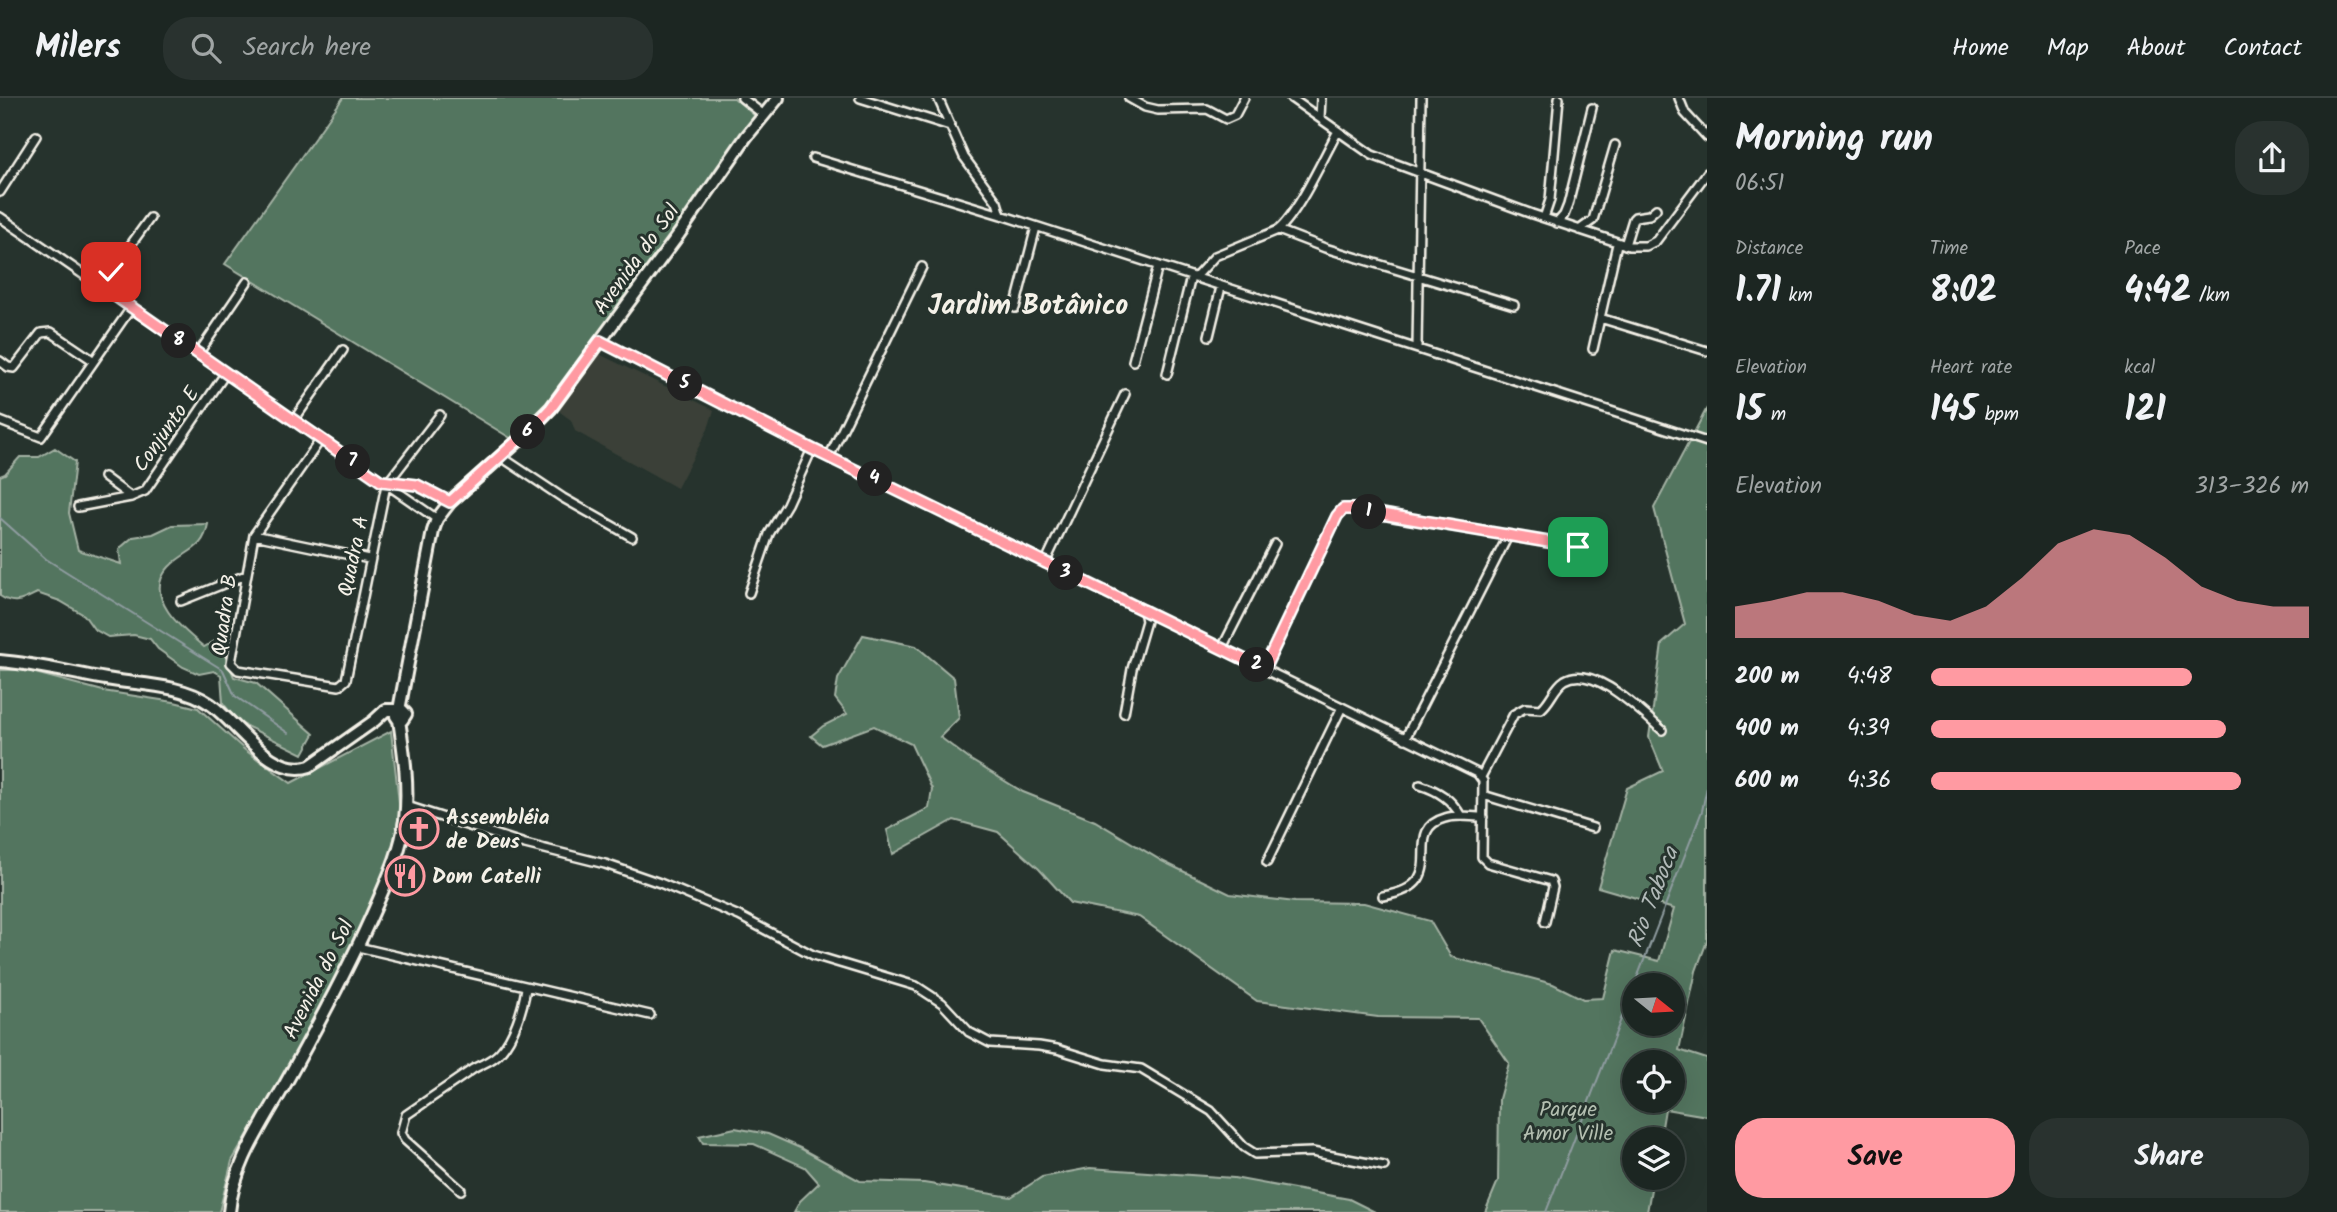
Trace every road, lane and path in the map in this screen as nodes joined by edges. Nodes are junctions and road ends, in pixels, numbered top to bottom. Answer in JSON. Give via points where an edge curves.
{"nodes":[{"id":1,"x":742,"y":98,"type":"edge"},
{"id":2,"x":778,"y":98,"type":"edge"},
{"id":3,"x":860,"y":98,"type":"edge"},
{"id":4,"x":938,"y":98,"type":"edge"},
{"id":5,"x":1129,"y":98,"type":"edge"},
{"id":6,"x":1244,"y":98,"type":"edge"},
{"id":7,"x":1291,"y":98,"type":"edge"},
{"id":8,"x":1321,"y":98,"type":"edge"},
{"id":9,"x":1421,"y":98,"type":"edge"},
{"id":10,"x":1559,"y":98,"type":"edge"},
{"id":11,"x":1679,"y":98,"type":"edge"},
{"id":12,"x":1592,"y":108,"type":"dead end"},
{"id":13,"x":764,"y":115,"type":"junction"},
{"id":14,"x":1320,"y":118,"type":"junction"},
{"id":15,"x":950,"y":126,"type":"junction"},
{"id":16,"x":1338,"y":131,"type":"junction"},
{"id":17,"x":36,"y":136,"type":"dead end"},
{"id":18,"x":1707,"y":137,"type":"edge"},
{"id":19,"x":1615,"y":145,"type":"dead end"},
{"id":20,"x":813,"y":158,"type":"dead end"},
{"id":21,"x":1419,"y":173,"type":"junction"},
{"id":22,"x":1707,"y":173,"type":"edge"},
{"id":23,"x":0,"y":192,"type":"edge"},
{"id":24,"x":1656,"y":209,"type":"dead end"},
{"id":25,"x":1001,"y":215,"type":"junction"},
{"id":26,"x":0,"y":217,"type":"edge"},
{"id":27,"x":149,"y":218,"type":"dead end"},
{"id":28,"x":1544,"y":218,"type":"junction"},
{"id":29,"x":1557,"y":223,"type":"junction"},
{"id":30,"x":1036,"y":227,"type":"junction"},
{"id":31,"x":1278,"y":230,"type":"junction"},
{"id":32,"x":1579,"y":230,"type":"junction"},
{"id":33,"x":1624,"y":245,"type":"junction"},
{"id":34,"x":922,"y":267,"type":"dead end"},
{"id":35,"x":1158,"y":267,"type":"junction"},
{"id":36,"x":1418,"y":275,"type":"junction"},
{"id":37,"x":1193,"y":277,"type":"junction"},
{"id":38,"x":247,"y":282,"type":"dead end"},
{"id":39,"x":101,"y":286,"type":"junction"},
{"id":40,"x":1222,"y":287,"type":"junction"},
{"id":41,"x":1514,"y":305,"type":"dead end"},
{"id":42,"x":131,"y":308,"type":"junction"},
{"id":43,"x":1015,"y":308,"type":"dead end"},
{"id":44,"x":1600,"y":318,"type":"junction"},
{"id":45,"x":1209,"y":336,"type":"dead end"},
{"id":46,"x":600,"y":341,"type":"junction"},
{"id":47,"x":1417,"y":348,"type":"junction"},
{"id":48,"x":1593,"y":349,"type":"dead end"},
{"id":49,"x":343,"y":350,"type":"dead end"},
{"id":50,"x":1707,"y":351,"type":"edge"},
{"id":51,"x":198,"y":354,"type":"junction"},
{"id":52,"x":0,"y":361,"type":"edge"},
{"id":53,"x":94,"y":361,"type":"junction"},
{"id":54,"x":1133,"y":361,"type":"dead end"},
{"id":55,"x":225,"y":374,"type":"junction"},
{"id":56,"x":1167,"y":374,"type":"dead end"},
{"id":57,"x":1125,"y":394,"type":"dead end"},
{"id":58,"x":440,"y":415,"type":"dead end"},
{"id":59,"x":294,"y":420,"type":"junction"},
{"id":60,"x":0,"y":421,"type":"edge"},
{"id":61,"x":321,"y":439,"type":"junction"},
{"id":62,"x":1707,"y":442,"type":"edge"},
{"id":63,"x":812,"y":449,"type":"junction"},
{"id":64,"x":500,"y":456,"type":"junction"},
{"id":65,"x":829,"y":457,"type":"junction"},
{"id":66,"x":104,"y":477,"type":"dead end"},
{"id":67,"x":385,"y":482,"type":"junction"},
{"id":68,"x":131,"y":497,"type":"junction"},
{"id":69,"x":450,"y":502,"type":"junction"},
{"id":70,"x":78,"y":507,"type":"dead end"},
{"id":71,"x":437,"y":519,"type":"junction"},
{"id":72,"x":254,"y":535,"type":"junction"},
{"id":73,"x":1508,"y":536,"type":"junction"},
{"id":74,"x":632,"y":537,"type":"dead end"},
{"id":75,"x":1275,"y":544,"type":"dead end"},
{"id":76,"x":1578,"y":547,"type":"dead end"},
{"id":77,"x":369,"y":559,"type":"junction"},
{"id":78,"x":1045,"y":563,"type":"junction"},
{"id":79,"x":246,"y":575,"type":"junction"},
{"id":80,"x":749,"y":593,"type":"dead end"},
{"id":81,"x":181,"y":601,"type":"dead end"},
{"id":82,"x":1144,"y":610,"type":"junction"},
{"id":83,"x":1222,"y":648,"type":"junction"},
{"id":84,"x":0,"y":661,"type":"edge"},
{"id":85,"x":1264,"y":669,"type":"junction"},
{"id":86,"x":346,"y":680,"type":"joint"},
{"id":87,"x":1342,"y":707,"type":"junction"},
{"id":88,"x":1124,"y":713,"type":"dead end"},
{"id":89,"x":401,"y":715,"type":"junction"},
{"id":90,"x":1662,"y":730,"type":"dead end"},
{"id":91,"x":1405,"y":739,"type":"junction"},
{"id":92,"x":1481,"y":777,"type":"junction"},
{"id":93,"x":1420,"y":785,"type":"dead end"},
{"id":94,"x":1483,"y":795,"type":"junction"},
{"id":95,"x":407,"y":806,"type":"junction"},
{"id":96,"x":1461,"y":816,"type":"junction"},
{"id":97,"x":1483,"y":817,"type":"junction"},
{"id":98,"x":1593,"y":828,"type":"dead end"},
{"id":99,"x":1267,"y":862,"type":"dead end"},
{"id":100,"x":1383,"y":895,"type":"dead end"},
{"id":101,"x":1545,"y":922,"type":"dead end"},
{"id":102,"x":358,"y":947,"type":"junction"},
{"id":103,"x":526,"y":988,"type":"junction"},
{"id":104,"x":650,"y":1015,"type":"dead end"},
{"id":105,"x":1384,"y":1166,"type":"dead end"},
{"id":106,"x":461,"y":1190,"type":"dead end"},
{"id":107,"x":229,"y":1212,"type":"edge"}],
"edges":[{"from":1,"to":13,"type":"street"},
{"from":2,"to":13,"type":"street","name":"Avenida do Sol"},
{"from":3,"to":15,"type":"street"},
{"from":4,"to":15,"type":"street"},
{"from":5,"to":6,"type":"street","via":[[1158,110],[1207,109],[1226,119],[1235,115]]},
{"from":7,"to":14,"type":"street"},
{"from":8,"to":14,"type":"street"},
{"from":9,"to":21,"type":"street"},
{"from":10,"to":28,"type":"street","via":[[1550,200]]},
{"from":11,"to":18,"type":"street","via":[[1685,113]]},
{"from":12,"to":29,"type":"street","via":[[1568,205]]},
{"from":13,"to":46,"type":"street","name":"Avenida do Sol"},
{"from":14,"to":16,"type":"street"},
{"from":15,"to":25,"type":"street"},
{"from":16,"to":21,"type":"street","via":[[1366,152]]},
{"from":16,"to":31,"type":"street","via":[[1293,213]]},
{"from":17,"to":23,"type":"street"},
{"from":19,"to":32,"type":"street","via":[[1593,220]]},
{"from":20,"to":25,"type":"street"},
{"from":21,"to":28,"type":"street"},
{"from":21,"to":36,"type":"street"},
{"from":22,"to":33,"type":"street","via":[[1656,241],[1641,247]]},
{"from":24,"to":33,"type":"street","via":[[1633,219]]},
{"from":25,"to":30,"type":"street"},
{"from":26,"to":39,"type":"street"},
{"from":27,"to":39,"type":"street"},
{"from":28,"to":29,"type":"street"},
{"from":29,"to":32,"type":"street"},
{"from":30,"to":35,"type":"street"},
{"from":30,"to":43,"type":"street"},
{"from":31,"to":36,"type":"street"},
{"from":31,"to":37,"type":"street","via":[[1215,257]]},
{"from":32,"to":33,"type":"street"},
{"from":33,"to":44,"type":"street"},
{"from":34,"to":65,"type":"street"},
{"from":35,"to":37,"type":"street"},
{"from":35,"to":54,"type":"street"},
{"from":36,"to":41,"type":"street"},
{"from":36,"to":47,"type":"street"},
{"from":37,"to":40,"type":"street"},
{"from":37,"to":56,"type":"street"},
{"from":38,"to":51,"type":"street"},
{"from":39,"to":42,"type":"street"},
{"from":40,"to":45,"type":"street"},
{"from":40,"to":47,"type":"street"},
{"from":42,"to":51,"type":"street"},
{"from":42,"to":53,"type":"street"},
{"from":44,"to":48,"type":"street"},
{"from":44,"to":50,"type":"street"},
{"from":46,"to":63,"type":"street"},
{"from":46,"to":64,"type":"street","name":"Avenida do Sol","via":[[551,408]]},
{"from":47,"to":62,"type":"street"},
{"from":49,"to":59,"type":"street"},
{"from":51,"to":55,"type":"street"},
{"from":52,"to":53,"type":"street","via":[[14,368],[46,331]]},
{"from":53,"to":60,"type":"street","via":[[41,437]]},
{"from":55,"to":59,"type":"street"},
{"from":55,"to":68,"type":"street","name":"Conjunto E","via":[[145,491]]},
{"from":57,"to":78,"type":"street"},
{"from":58,"to":67,"type":"street","name":"Quadra A"},
{"from":59,"to":61,"type":"street"},
{"from":61,"to":67,"type":"street"},
{"from":61,"to":72,"type":"street","name":"Quadra B"},
{"from":63,"to":65,"type":"street"},
{"from":63,"to":80,"type":"street","via":[[769,534]]},
{"from":64,"to":69,"type":"street","name":"Avenida do Sol"},
{"from":64,"to":74,"type":"street"},
{"from":65,"to":78,"type":"street"},
{"from":66,"to":68,"type":"street"},
{"from":67,"to":69,"type":"street","via":[[417,485]]},
{"from":67,"to":71,"type":"street"},
{"from":67,"to":77,"type":"street","name":"Quadra A"},
{"from":68,"to":70,"type":"street"},
{"from":69,"to":71,"type":"street","name":"Avenida do Sol"},
{"from":71,"to":89,"type":"street","name":"Avenida do Sol"},
{"from":72,"to":77,"type":"street"},
{"from":72,"to":79,"type":"street","name":"Quadra B"},
{"from":73,"to":76,"type":"street"},
{"from":73,"to":85,"type":"street","via":[[1343,509]]},
{"from":73,"to":91,"type":"street"},
{"from":75,"to":83,"type":"street"},
{"from":77,"to":86,"type":"street","name":"Quadra A"},
{"from":78,"to":82,"type":"street"},
{"from":79,"to":81,"type":"street"},
{"from":79,"to":86,"type":"street","name":"Quadra B","via":[[233,667],[339,685]]},
{"from":82,"to":83,"type":"street"},
{"from":82,"to":88,"type":"street","via":[[1146,621]]},
{"from":83,"to":85,"type":"street"},
{"from":84,"to":89,"type":"street","via":[[181,690],[208,702],[243,736],[291,769],[310,766],[386,710]]},
{"from":85,"to":87,"type":"street"},
{"from":87,"to":91,"type":"street"},
{"from":87,"to":99,"type":"street"},
{"from":89,"to":95,"type":"street","name":"Avenida do Sol"},
{"from":90,"to":92,"type":"street","via":[[1605,684],[1570,677],[1558,685],[1541,709],[1525,708],[1514,714]]},
{"from":91,"to":92,"type":"street"},
{"from":92,"to":94,"type":"street"},
{"from":93,"to":96,"type":"street","via":[[1448,799]]},
{"from":94,"to":97,"type":"street"},
{"from":94,"to":98,"type":"street"},
{"from":95,"to":102,"type":"street","name":"Avenida do Sol","via":[[395,863]]},
{"from":95,"to":105,"type":"street","via":[[524,844],[616,867],[739,916],[813,954],[916,986],[942,1003],[969,1032],[990,1043],[1057,1049],[1141,1069],[1212,1111],[1255,1154],[1312,1152]]},
{"from":96,"to":97,"type":"street"},
{"from":96,"to":100,"type":"street","via":[[1444,818],[1429,827],[1423,838],[1420,878],[1409,889]]},
{"from":97,"to":101,"type":"street","via":[[1485,862],[1553,883]]},
{"from":102,"to":103,"type":"street"},
{"from":102,"to":107,"type":"street","name":"Avenida do Sol","via":[[257,1132],[237,1176]]},
{"from":103,"to":104,"type":"street"},
{"from":103,"to":106,"type":"street","via":[[501,1052],[406,1115],[401,1133],[405,1140]]}]}
